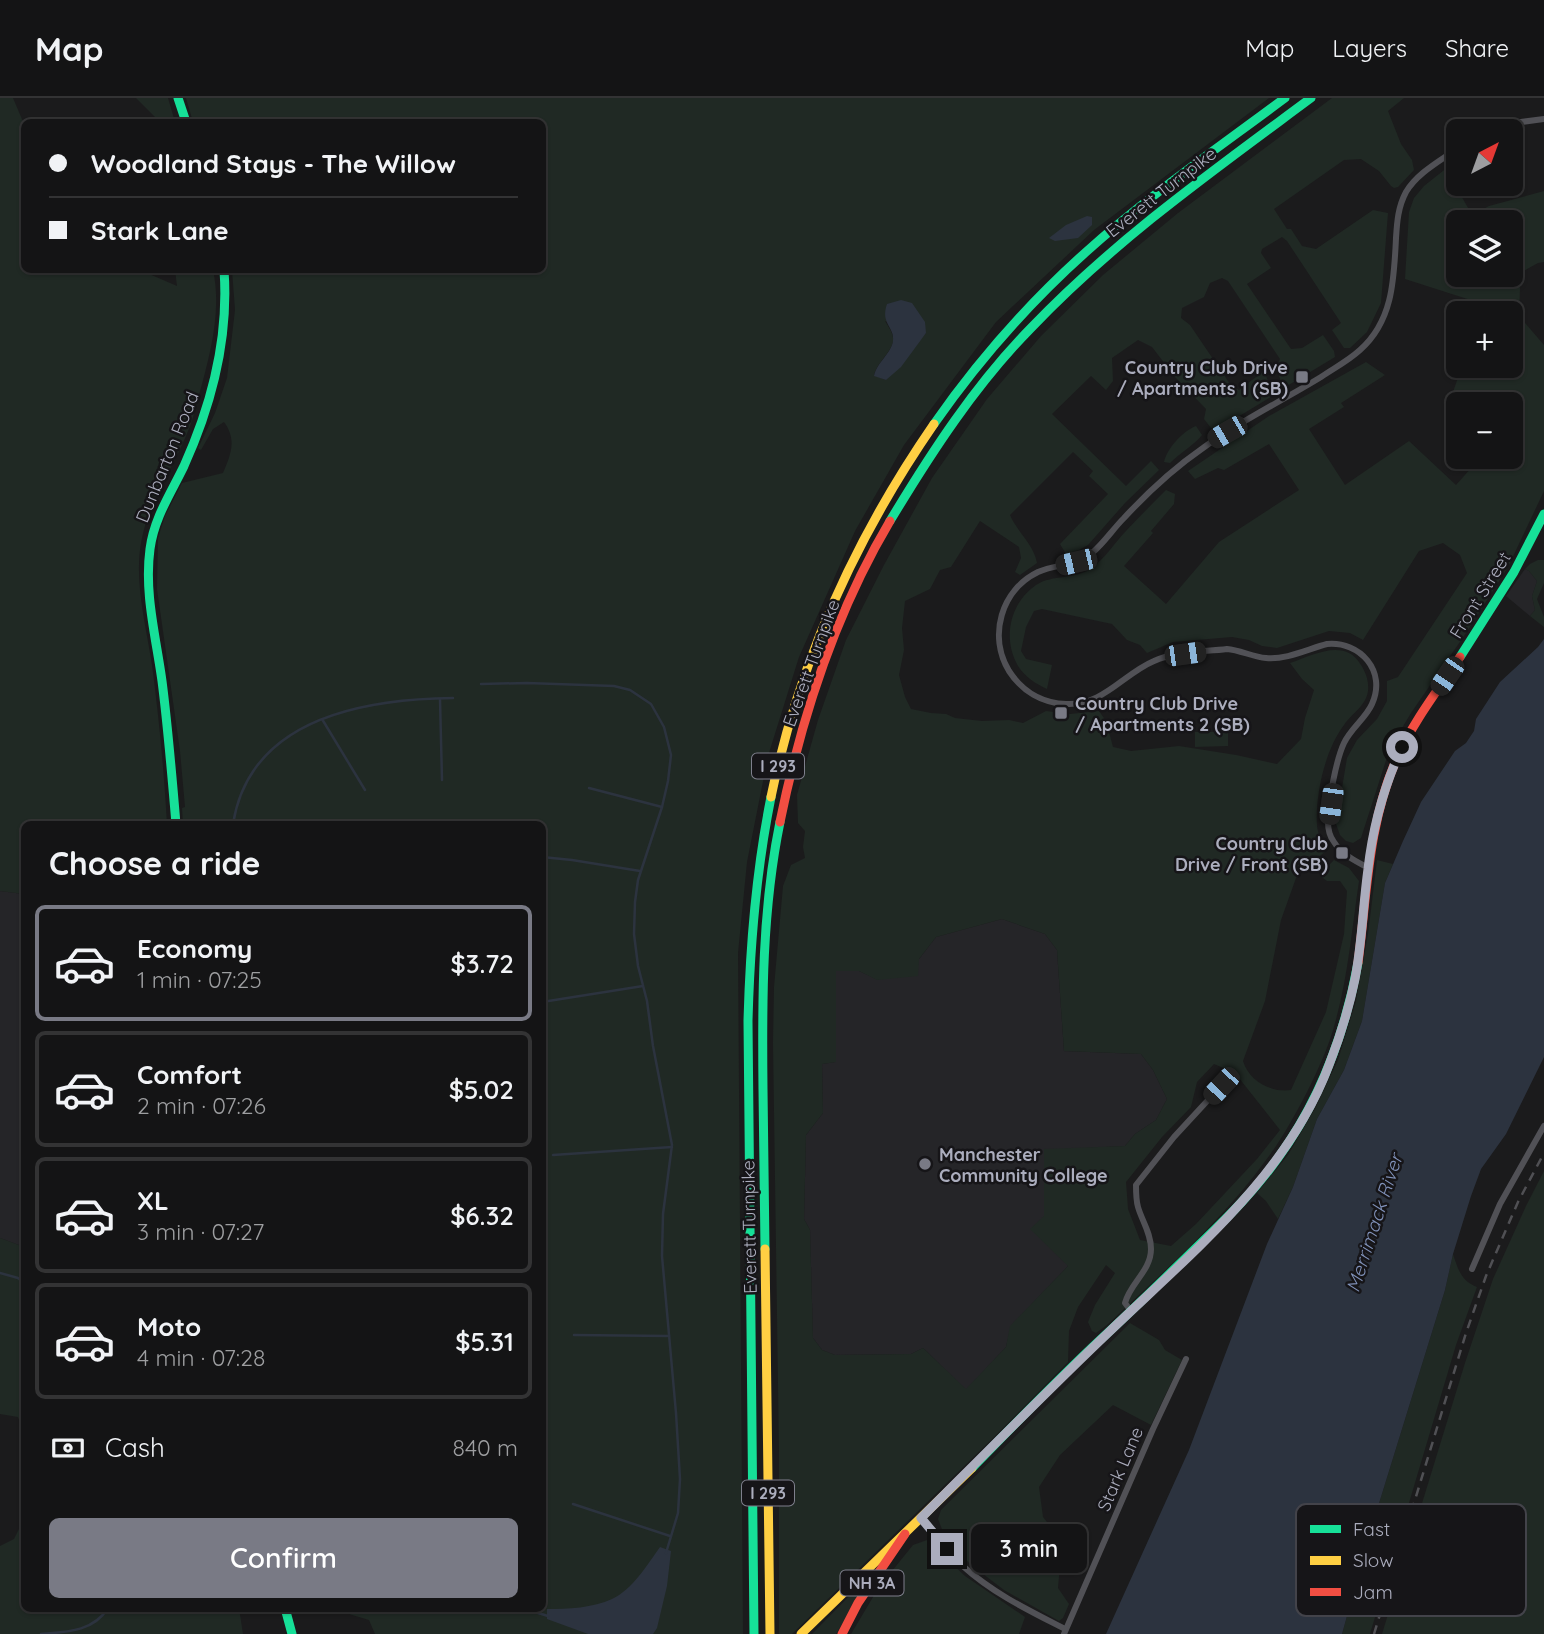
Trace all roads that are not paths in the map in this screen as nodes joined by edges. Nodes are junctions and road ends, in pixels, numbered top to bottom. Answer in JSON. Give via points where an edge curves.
{"nodes":[{"id":1,"x":178,"y":98,"type":"edge"},
{"id":2,"x":1285,"y":98,"type":"edge"},
{"id":3,"x":1311,"y":98,"type":"edge"},
{"id":4,"x":185,"y":119,"type":"edge"},
{"id":5,"x":1544,"y":119,"type":"edge"},
{"id":6,"x":1523,"y":122,"type":"edge"},
{"id":7,"x":1446,"y":157,"type":"edge"},
{"id":8,"x":224,"y":273,"type":"edge"},
{"id":9,"x":1544,"y":514,"type":"edge"},
{"id":10,"x":176,"y":821,"type":"edge"},
{"id":11,"x":1368,"y":868,"type":"junction"},
{"id":12,"x":1221,"y":1086,"type":"dead end"},
{"id":13,"x":1544,"y":1126,"type":"edge"},
{"id":14,"x":1472,"y":1269,"type":"dead end"},
{"id":15,"x":1130,"y":1311,"type":"junction"},
{"id":16,"x":1186,"y":1359,"type":"dead end"},
{"id":17,"x":921,"y":1518,"type":"junction"},
{"id":18,"x":905,"y":1534,"type":"junction"},
{"id":19,"x":286,"y":1612,"type":"edge"},
{"id":20,"x":1065,"y":1632,"type":"edge"},
{"id":21,"x":292,"y":1634,"type":"edge"},
{"id":22,"x":754,"y":1634,"type":"edge"},
{"id":23,"x":770,"y":1634,"type":"edge"},
{"id":24,"x":801,"y":1634,"type":"edge"},
{"id":25,"x":842,"y":1634,"type":"edge"}],
"edges":[{"from":1,"to":4,"type":"main road"},
{"from":2,"to":22,"type":"main road","name":"Everett Turnpike","number":"I 293","via":[[1101,239],[983,359],[922,441],[874,518],[837,593],[802,683],[764,829],[749,967]]},
{"from":3,"to":23,"type":"main road","name":"Everett Turnpike","number":"I 293","via":[[1116,247],[1012,348],[945,434],[887,526],[820,675],[780,815],[763,960]]},
{"from":5,"to":6,"type":"street"},
{"from":7,"to":11,"type":"street","via":[[1416,179],[1405,194],[1397,222],[1390,303],[1369,342],[1201,449],[1141,500],[1092,554],[1040,571],[1023,582],[1005,604],[999,627],[1003,659],[1018,683],[1031,694],[1059,704],[1096,699],[1135,671],[1167,657],[1227,649],[1276,658],[1327,643],[1357,650],[1374,673],[1375,696],[1344,743],[1328,822],[1338,848]]},
{"from":8,"to":10,"type":"main road","name":"Dunbarton Road","via":[[225,309],[212,390],[184,466],[159,515],[150,550],[149,586]]},
{"from":9,"to":11,"type":"main road","name":"Front Street","number":"NH 3A","via":[[1508,580],[1402,747],[1382,798]]},
{"from":11,"to":15,"type":"main road","name":"Front Street","number":"NH 3A","via":[[1354,979],[1321,1084],[1286,1147],[1252,1190]]},
{"from":12,"to":15,"type":"street","via":[[1136,1185],[1137,1205],[1151,1248],[1147,1265],[1125,1303]]},
{"from":13,"to":14,"type":"street","via":[[1500,1204]]},
{"from":15,"to":17,"type":"main road","name":"Front Street","number":"NH 3A"},
{"from":16,"to":20,"type":"street","name":"Stark Lane"},
{"from":17,"to":18,"type":"main road","name":"Front Street","number":"NH 3A"},
{"from":17,"to":20,"type":"street","name":"Stark Lane","via":[[976,1577]]},
{"from":18,"to":24,"type":"main road","name":"Front Street","number":"NH 3A"},
{"from":18,"to":25,"type":"main road","number":"NH 3A"},
{"from":19,"to":21,"type":"main road"}]}
